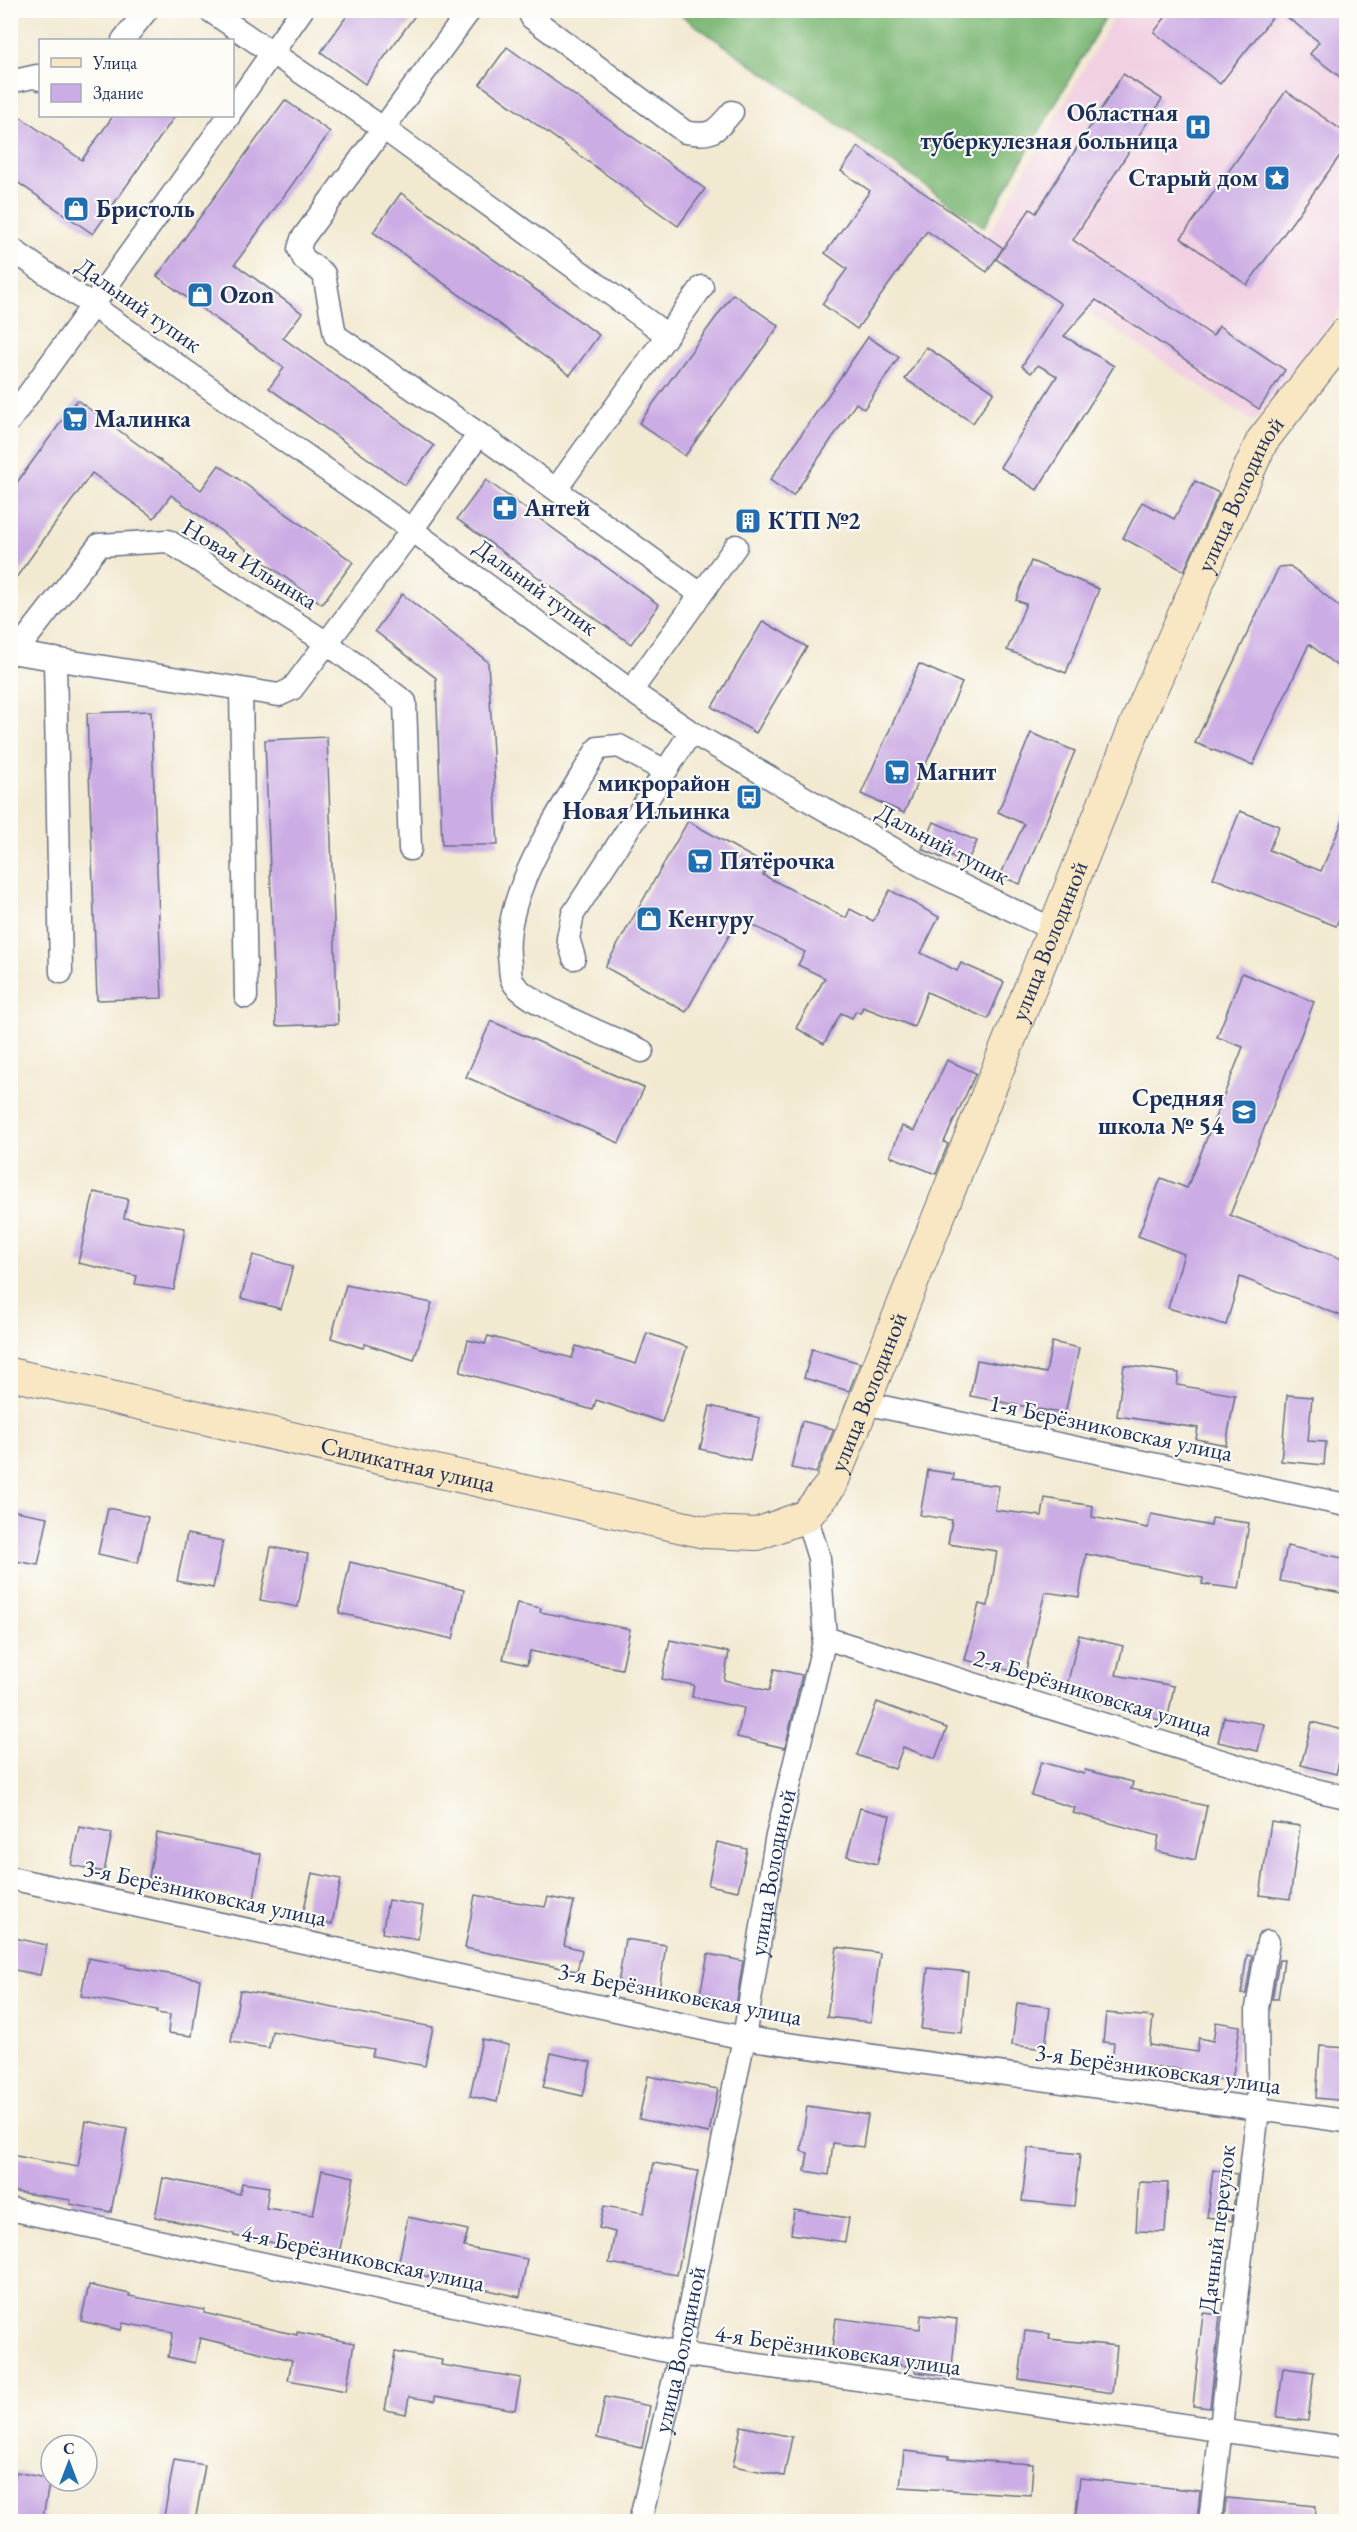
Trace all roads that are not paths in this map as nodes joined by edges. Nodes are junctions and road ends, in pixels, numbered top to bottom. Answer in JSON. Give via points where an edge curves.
{"nodes":[{"id":1,"x":147,"y":10,"type":"edge"},
{"id":2,"x":209,"y":10,"type":"edge"},
{"id":3,"x":302,"y":10,"type":"edge"},
{"id":4,"x":470,"y":10,"type":"edge"},
{"id":5,"x":528,"y":10,"type":"edge"},
{"id":6,"x":124,"y":39,"type":"edge"},
{"id":7,"x":273,"y":53,"type":"junction"},
{"id":8,"x":39,"y":78,"type":"edge"},
{"id":9,"x":10,"y":82,"type":"edge"},
{"id":10,"x":234,"y":107,"type":"edge"},
{"id":11,"x":732,"y":112,"type":"dead end"},
{"id":12,"x":228,"y":117,"type":"edge"},
{"id":13,"x":384,"y":128,"type":"junction"},
{"id":14,"x":10,"y":248,"type":"edge"},
{"id":15,"x":702,"y":287,"type":"dead end"},
{"id":16,"x":94,"y":306,"type":"junction"},
{"id":17,"x":1347,"y":333,"type":"edge"},
{"id":18,"x":667,"y":335,"type":"junction"},
{"id":19,"x":10,"y":420,"type":"edge"},
{"id":20,"x":478,"y":434,"type":"junction"},
{"id":21,"x":556,"y":489,"type":"junction"},
{"id":22,"x":412,"y":530,"type":"junction"},
{"id":23,"x":735,"y":546,"type":"dead end"},
{"id":24,"x":699,"y":593,"type":"junction"},
{"id":25,"x":327,"y":643,"type":"junction"},
{"id":26,"x":13,"y":652,"type":"edge"},
{"id":27,"x":55,"y":659,"type":"junction"},
{"id":28,"x":241,"y":689,"type":"junction"},
{"id":29,"x":631,"y":691,"type":"junction"},
{"id":30,"x":692,"y":732,"type":"junction"},
{"id":31,"x":665,"y":771,"type":"junction"},
{"id":32,"x":410,"y":849,"type":"dead end"},
{"id":33,"x":1054,"y":930,"type":"junction"},
{"id":34,"x":574,"y":958,"type":"dead end"},
{"id":35,"x":62,"y":972,"type":"dead end"},
{"id":36,"x":246,"y":997,"type":"dead end"},
{"id":37,"x":642,"y":1051,"type":"dead end"},
{"id":38,"x":10,"y":1374,"type":"edge"},
{"id":39,"x":864,"y":1403,"type":"junction"},
{"id":40,"x":1347,"y":1505,"type":"edge"},
{"id":41,"x":806,"y":1516,"type":"junction"},
{"id":42,"x":825,"y":1638,"type":"junction"},
{"id":43,"x":1347,"y":1797,"type":"edge"},
{"id":44,"x":10,"y":1878,"type":"edge"},
{"id":45,"x":1268,"y":1942,"type":"dead end"},
{"id":46,"x":744,"y":2038,"type":"junction"},
{"id":47,"x":1258,"y":2110,"type":"junction"},
{"id":48,"x":1347,"y":2121,"type":"edge"},
{"id":49,"x":10,"y":2209,"type":"edge"},
{"id":50,"x":680,"y":2354,"type":"junction"},
{"id":51,"x":1221,"y":2433,"type":"junction"},
{"id":52,"x":1347,"y":2448,"type":"edge"},
{"id":53,"x":640,"y":2522,"type":"edge"},
{"id":54,"x":1210,"y":2522,"type":"edge"}],
"edges":[{"from":1,"to":6,"type":"street"},
{"from":2,"to":7,"type":"street"},
{"from":3,"to":7,"type":"street"},
{"from":4,"to":13,"type":"street"},
{"from":5,"to":11,"type":"street","via":[[532,18],[685,132],[715,132]]},
{"from":7,"to":10,"type":"street"},
{"from":7,"to":13,"type":"street"},
{"from":8,"to":9,"type":"street"},
{"from":12,"to":16,"type":"street"},
{"from":13,"to":18,"type":"street"},
{"from":13,"to":20,"type":"street","via":[[302,239],[299,249],[304,259],[324,274],[335,335]]},
{"from":14,"to":16,"type":"street","name":"Дальний тупик"},
{"from":15,"to":18,"type":"street"},
{"from":16,"to":19,"type":"street"},
{"from":16,"to":22,"type":"street","name":"Дальний тупик"},
{"from":17,"to":33,"type":"street","name":"улица Володиной","via":[[1262,441],[1136,724]]},
{"from":18,"to":21,"type":"street"},
{"from":20,"to":21,"type":"street"},
{"from":20,"to":22,"type":"street","name":"Новая Ильинка"},
{"from":21,"to":24,"type":"street"},
{"from":22,"to":25,"type":"street","name":"Новая Ильинка"},
{"from":22,"to":29,"type":"street","name":"Дальний тупик"},
{"from":23,"to":24,"type":"street"},
{"from":24,"to":29,"type":"street"},
{"from":25,"to":26,"type":"street","name":"Новая Ильинка","via":[[168,541],[99,545]]},
{"from":25,"to":28,"type":"street","name":"Новая Ильинка","via":[[292,689],[279,695]]},
{"from":25,"to":32,"type":"street","name":"Новая Ильинка","via":[[405,702]]},
{"from":26,"to":27,"type":"street","name":"Новая Ильинка"},
{"from":27,"to":28,"type":"street","name":"Новая Ильинка"},
{"from":27,"to":35,"type":"street"},
{"from":28,"to":36,"type":"street"},
{"from":29,"to":30,"type":"street","name":"Дальний тупик"},
{"from":30,"to":31,"type":"street"},
{"from":30,"to":33,"type":"street","name":"Дальний тупик","via":[[933,872]]},
{"from":31,"to":34,"type":"street","via":[[573,914],[568,938]]},
{"from":31,"to":37,"type":"street","via":[[619,746],[598,748],[531,863],[511,922],[507,952],[513,982],[531,999]]},
{"from":33,"to":39,"type":"street","name":"улица Володиной"},
{"from":38,"to":41,"type":"street","name":"Силикатная улица","via":[[704,1532],[757,1534]]},
{"from":39,"to":40,"type":"street","name":"1-я Берёзниковская улица"},
{"from":39,"to":41,"type":"street","name":"улица Володиной","via":[[831,1485]]},
{"from":41,"to":42,"type":"street","name":"улица Володиной","via":[[819,1558]]},
{"from":42,"to":43,"type":"street","name":"2-я Берёзниковская улица"},
{"from":42,"to":46,"type":"street","name":"улица Володиной","via":[[776,1840]]},
{"from":44,"to":46,"type":"street","name":"3-я Берёзниковская улица"},
{"from":45,"to":47,"type":"street","name":"Дачный переулок","via":[[1257,2008]]},
{"from":46,"to":47,"type":"street","name":"3-я Берёзниковская улица"},
{"from":46,"to":50,"type":"street","name":"улица Володиной"},
{"from":47,"to":48,"type":"street","name":"3-я Берёзниковская улица"},
{"from":47,"to":51,"type":"street","name":"Дачный переулок"},
{"from":49,"to":50,"type":"street","name":"4-я Берёзниковская улица"},
{"from":50,"to":51,"type":"street","name":"4-я Берёзниковская улица"},
{"from":50,"to":53,"type":"street","name":"улица Володиной"},
{"from":51,"to":52,"type":"street","name":"4-я Берёзниковская улица"},
{"from":51,"to":54,"type":"street","name":"Дачный переулок"}]}
